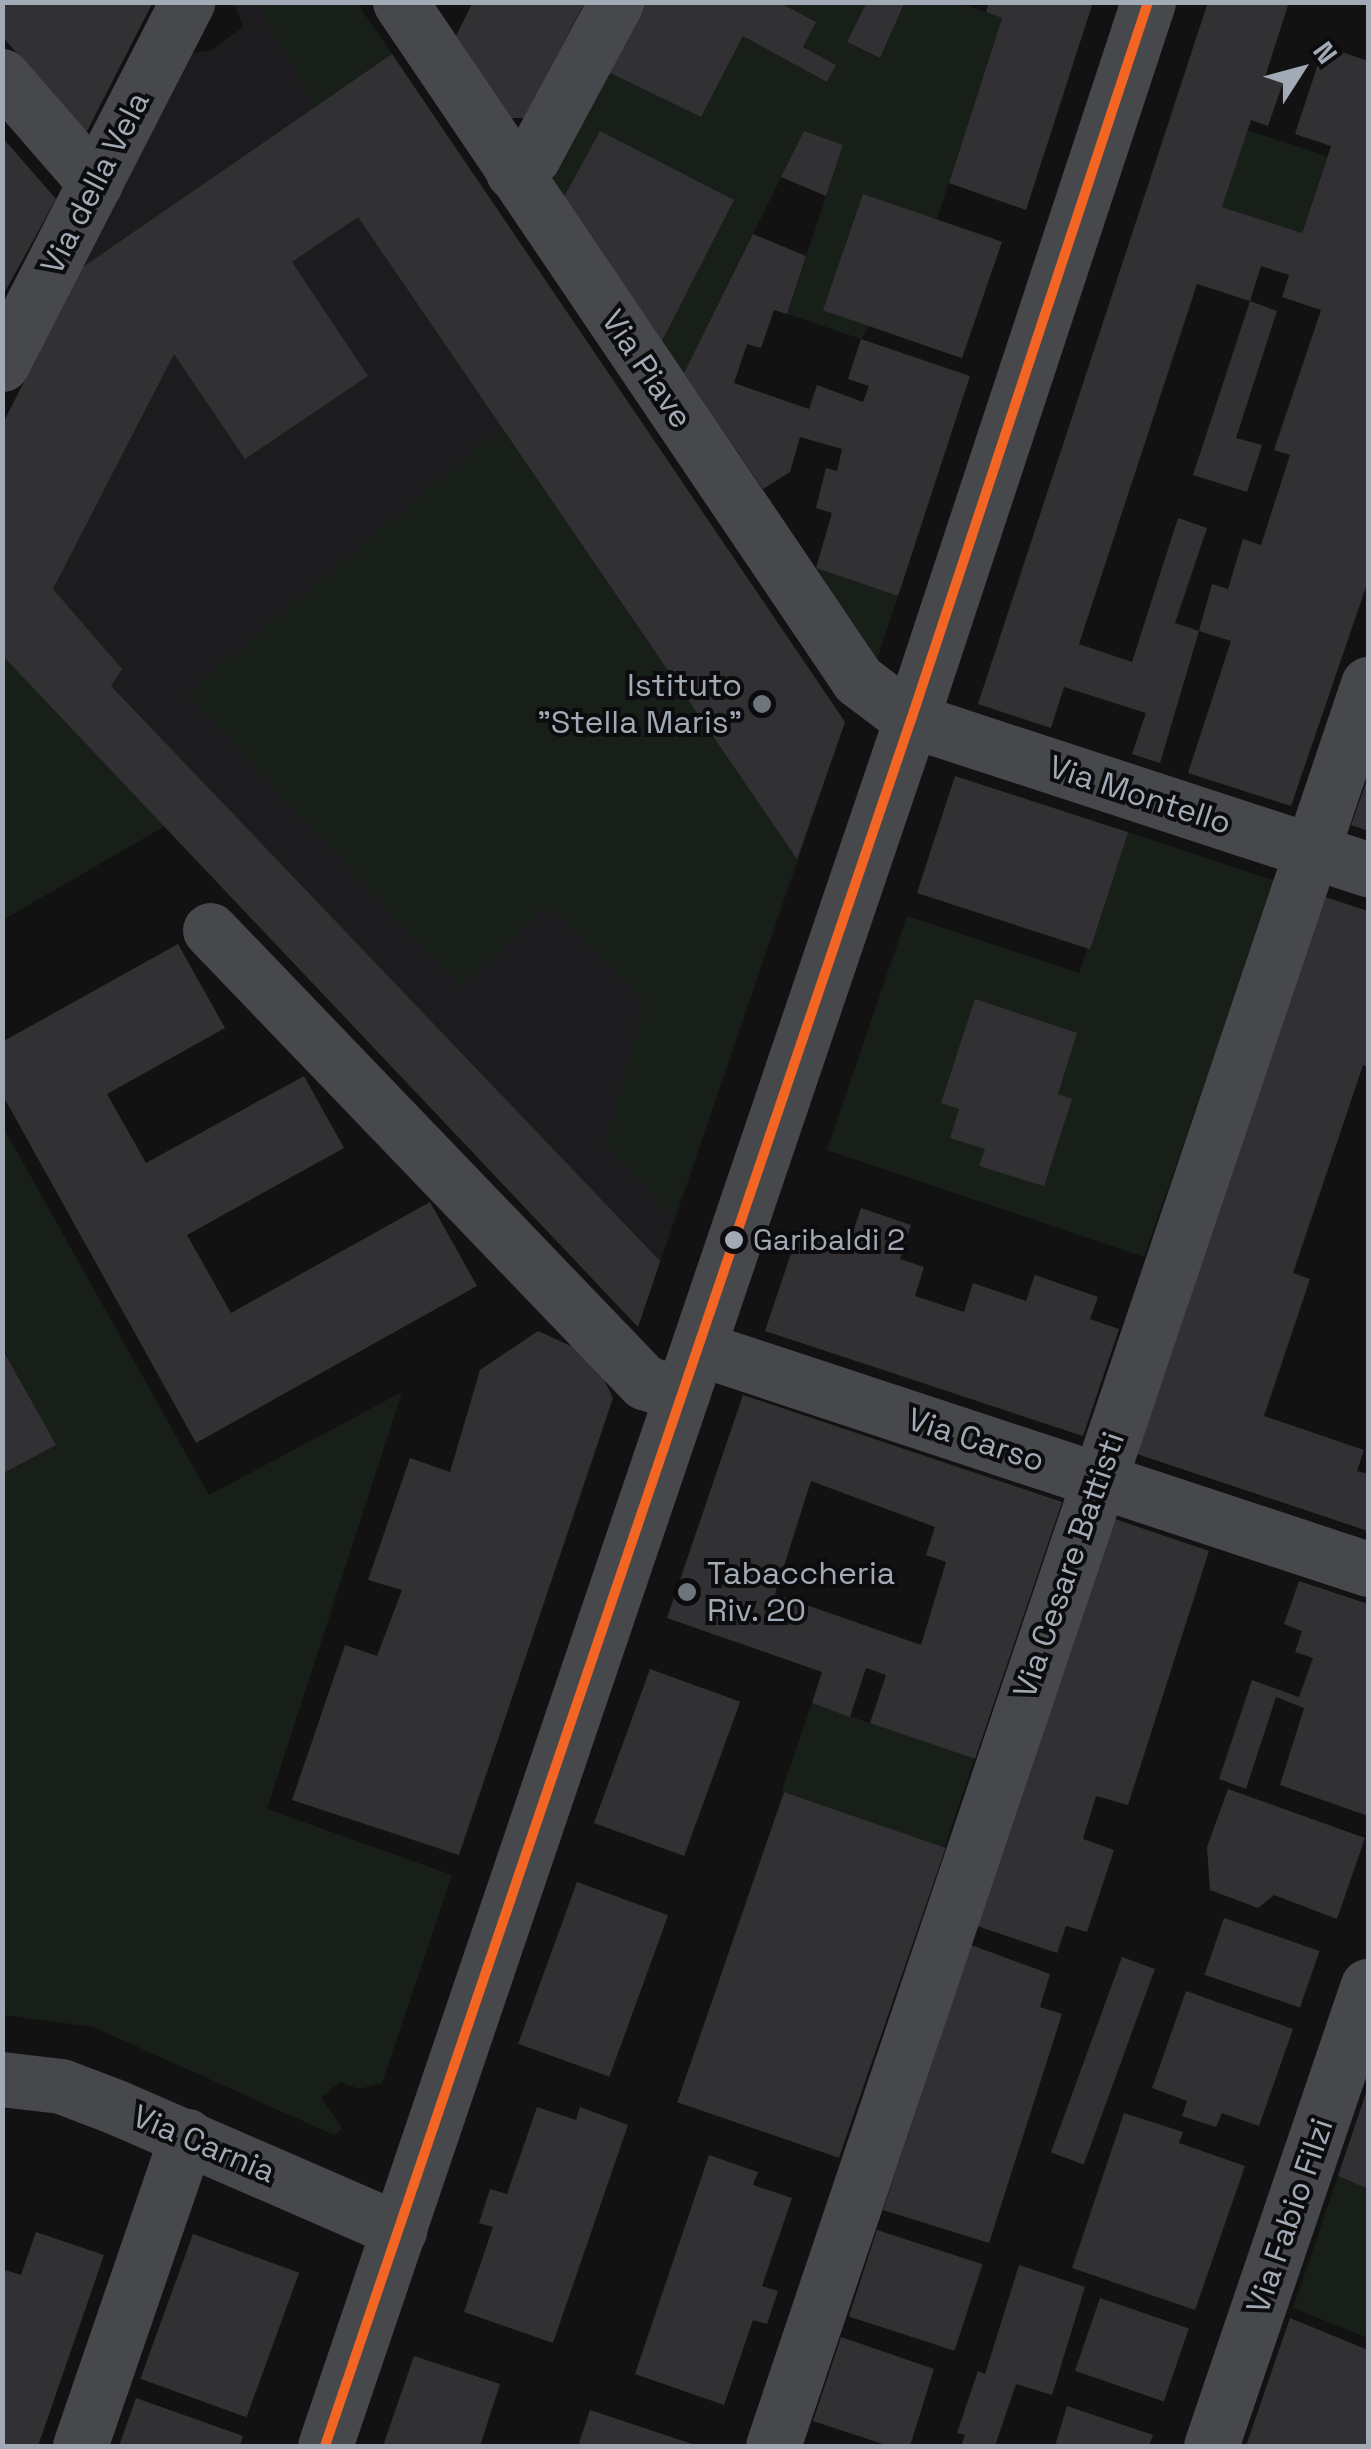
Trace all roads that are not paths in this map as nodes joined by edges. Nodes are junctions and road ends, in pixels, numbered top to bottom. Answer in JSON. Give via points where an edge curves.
{"nodes":[{"id":1,"x":187,"y":2,"type":"edge"},
{"id":2,"x":400,"y":2,"type":"edge"},
{"id":3,"x":616,"y":2,"type":"edge"},
{"id":4,"x":1148,"y":2,"type":"edge"},
{"id":5,"x":2,"y":76,"type":"edge"},
{"id":6,"x":513,"y":172,"type":"junction"},
{"id":7,"x":95,"y":183,"type":"junction"},
{"id":8,"x":2,"y":364,"type":"edge"},
{"id":9,"x":1368,"y":684,"type":"edge"},
{"id":10,"x":911,"y":720,"type":"junction"},
{"id":11,"x":1312,"y":851,"type":"junction"},
{"id":12,"x":1368,"y":869,"type":"edge"},
{"id":13,"x":210,"y":930,"type":"dead end"},
{"id":14,"x":690,"y":1371,"type":"junction"},
{"id":15,"x":1098,"y":1480,"type":"junction"},
{"id":16,"x":1368,"y":1569,"type":"edge"},
{"id":17,"x":1368,"y":1986,"type":"edge"},
{"id":18,"x":2,"y":2079,"type":"edge"},
{"id":19,"x":187,"y":2136,"type":"junction"},
{"id":20,"x":399,"y":2230,"type":"junction"},
{"id":21,"x":80,"y":2446,"type":"edge"},
{"id":22,"x":325,"y":2446,"type":"edge"},
{"id":23,"x":773,"y":2446,"type":"edge"},
{"id":24,"x":1211,"y":2446,"type":"edge"}],
"edges":[{"from":1,"to":7,"type":"street","name":"Via della Vela"},
{"from":2,"to":6,"type":"street","name":"Via Piave"},
{"from":3,"to":6,"type":"street","via":[[533,157]]},
{"from":4,"to":10,"type":"street"},
{"from":5,"to":7,"type":"street"},
{"from":6,"to":10,"type":"street","name":"Via Piave","via":[[844,662]]},
{"from":7,"to":8,"type":"street","name":"Via della Vela"},
{"from":9,"to":11,"type":"street","name":"Via Cesare Battisti"},
{"from":10,"to":11,"type":"street","name":"Via Montello"},
{"from":10,"to":14,"type":"street"},
{"from":11,"to":12,"type":"street","name":"Via Montello"},
{"from":11,"to":15,"type":"street","name":"Via Cesare Battisti"},
{"from":13,"to":14,"type":"street","name":"Via Carso","via":[[644,1382]]},
{"from":14,"to":15,"type":"street","name":"Via Carso"},
{"from":14,"to":20,"type":"street"},
{"from":15,"to":16,"type":"street","name":"Via Carso"},
{"from":15,"to":23,"type":"street","name":"Via Cesare Battisti"},
{"from":17,"to":24,"type":"street","name":"Via Fabio Filzi"},
{"from":18,"to":19,"type":"street","name":"Via Carnia","via":[[62,2086]]},
{"from":19,"to":20,"type":"street","name":"Via Carnia"},
{"from":19,"to":21,"type":"street"},
{"from":20,"to":22,"type":"street"}]}
